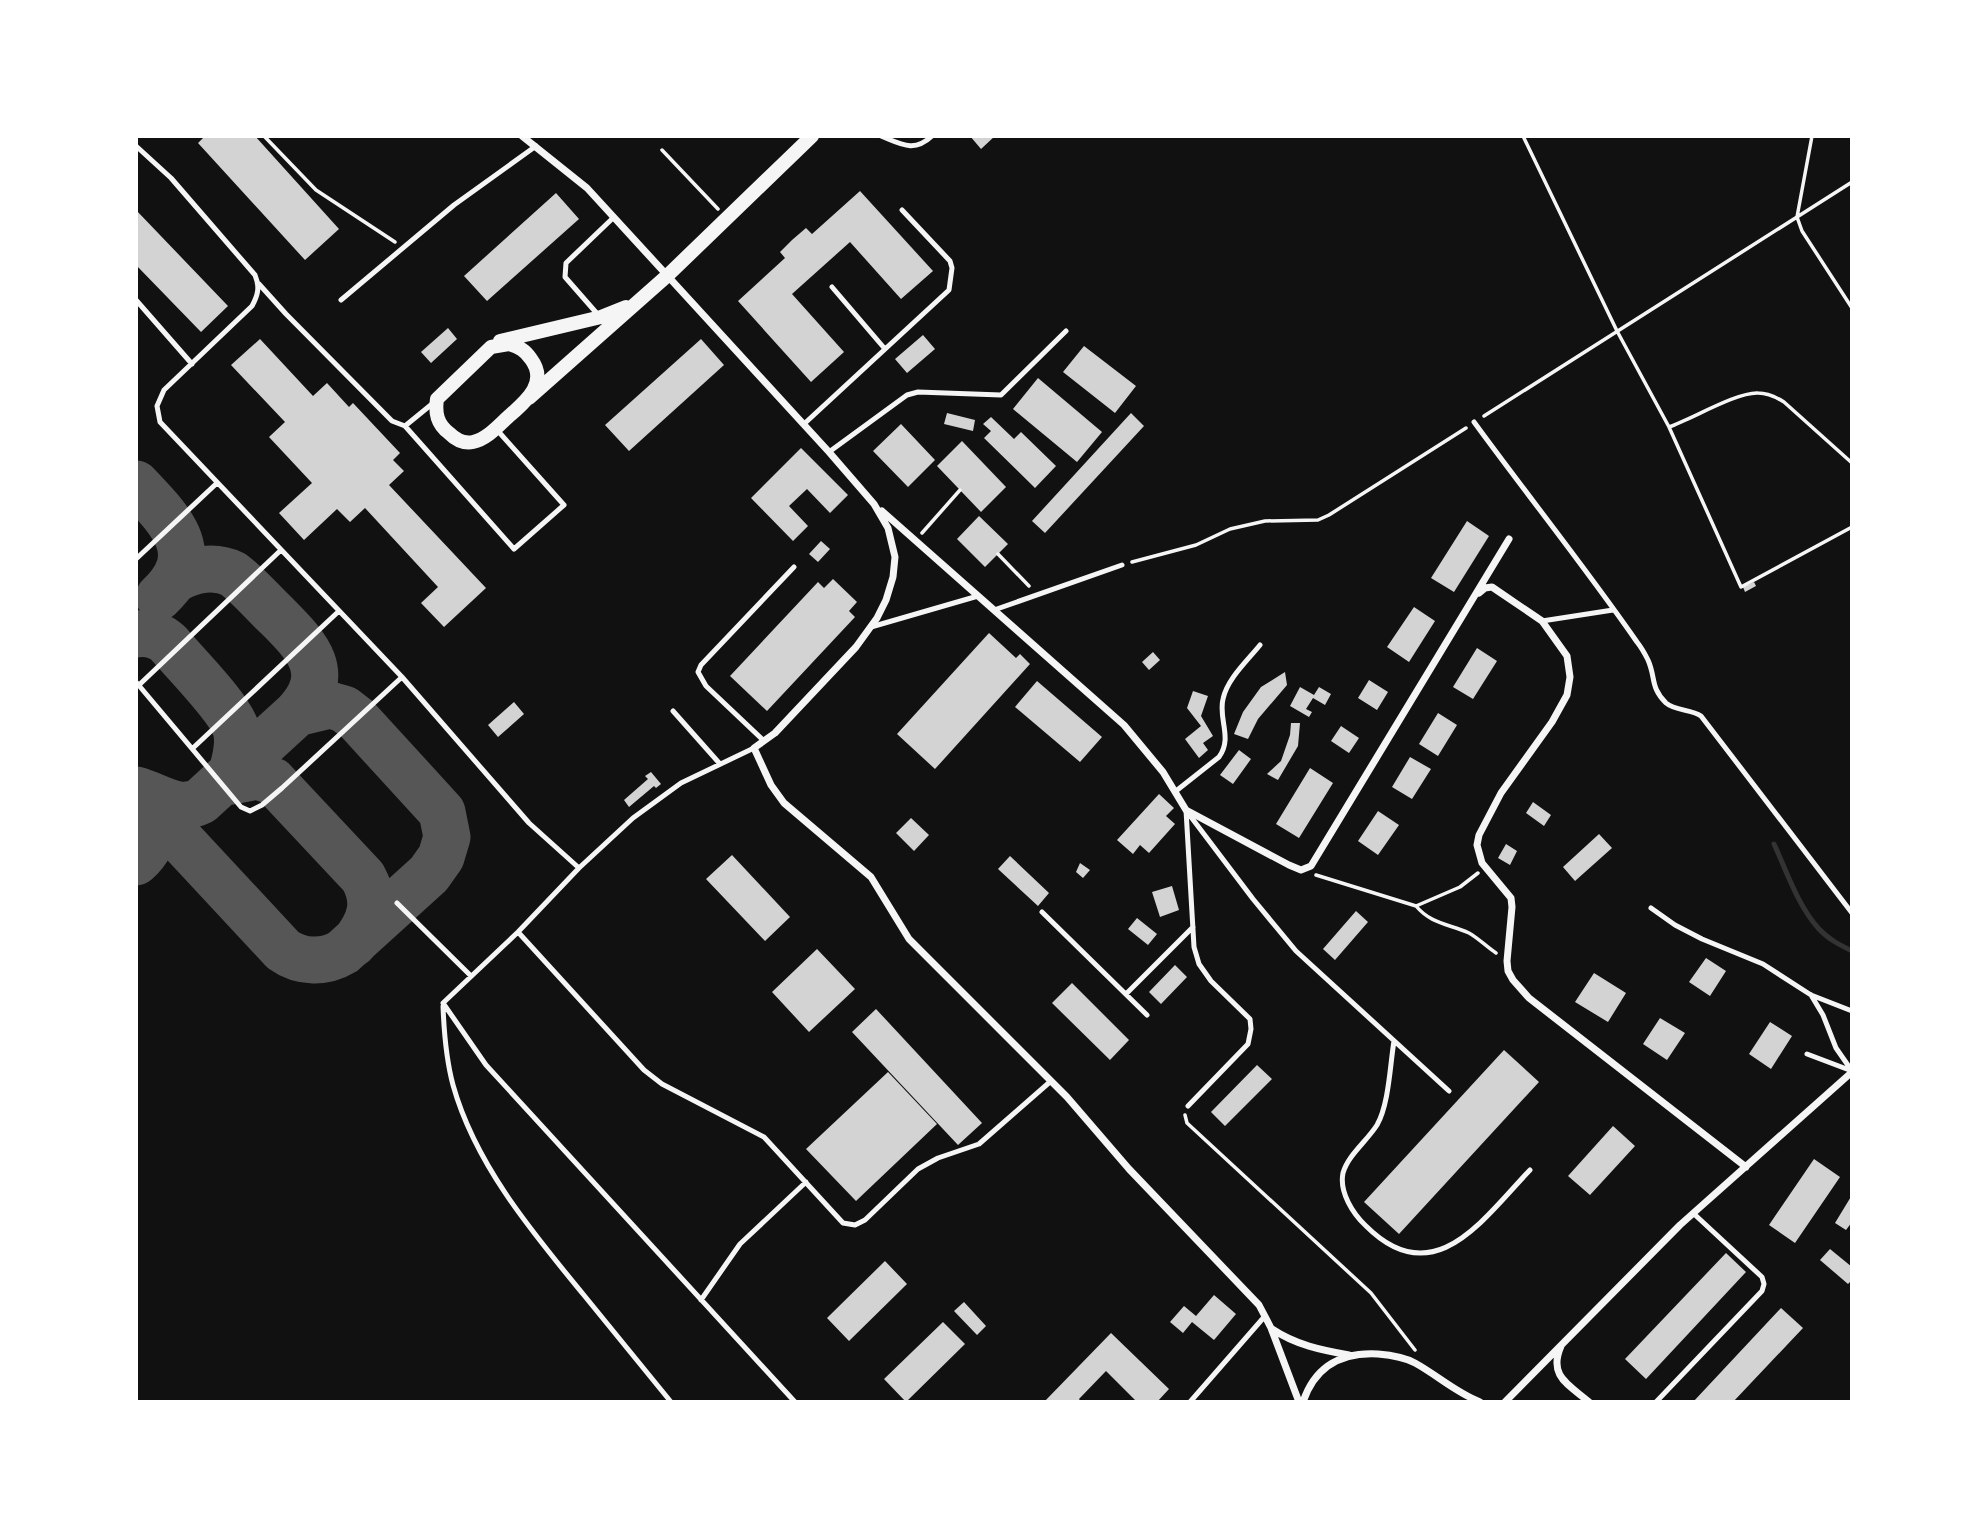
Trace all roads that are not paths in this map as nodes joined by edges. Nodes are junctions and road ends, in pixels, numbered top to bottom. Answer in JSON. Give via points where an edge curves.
{"nodes":[{"id":1,"x":522,"y":136,"type":"edge"},
{"id":2,"x":811,"y":136,"type":"edge"},
{"id":3,"x":881,"y":136,"type":"edge"},
{"id":4,"x":932,"y":136,"type":"edge"},
{"id":5,"x":136,"y":146,"type":"edge"},
{"id":6,"x":536,"y":146,"type":"junction"},
{"id":7,"x":902,"y":210,"type":"dead end"},
{"id":8,"x":614,"y":217,"type":"junction"},
{"id":9,"x":668,"y":275,"type":"junction"},
{"id":10,"x":259,"y":284,"type":"junction"},
{"id":11,"x":832,"y":287,"type":"dead end"},
{"id":12,"x":642,"y":298,"type":"junction"},
{"id":13,"x":136,"y":300,"type":"edge"},
{"id":14,"x":341,"y":300,"type":"dead end"},
{"id":15,"x":601,"y":317,"type":"junction"},
{"id":16,"x":1066,"y":331,"type":"dead end"},
{"id":17,"x":491,"y":347,"type":"junction"},
{"id":18,"x":886,"y":349,"type":"junction"},
{"id":19,"x":192,"y":364,"type":"junction"},
{"id":20,"x":529,"y":398,"type":"junction"},
{"id":21,"x":438,"y":400,"type":"junction"},
{"id":22,"x":1474,"y":422,"type":"road end"},
{"id":23,"x":804,"y":424,"type":"junction"},
{"id":24,"x":405,"y":426,"type":"junction"},
{"id":25,"x":496,"y":428,"type":"junction"},
{"id":26,"x":829,"y":452,"type":"junction"},
{"id":27,"x":217,"y":483,"type":"junction"},
{"id":28,"x":874,"y":503,"type":"junction"},
{"id":29,"x":1509,"y":539,"type":"dead end"},
{"id":30,"x":281,"y":550,"type":"junction"},
{"id":31,"x":136,"y":559,"type":"edge"},
{"id":32,"x":1122,"y":565,"type":"road end"},
{"id":33,"x":794,"y":567,"type":"dead end"},
{"id":34,"x":1476,"y":595,"type":"junction"},
{"id":35,"x":978,"y":596,"type":"junction"},
{"id":36,"x":995,"y":610,"type":"junction"},
{"id":37,"x":1613,"y":610,"type":"junction"},
{"id":38,"x":338,"y":611,"type":"junction"},
{"id":39,"x":1542,"y":621,"type":"junction"},
{"id":40,"x":871,"y":626,"type":"junction"},
{"id":41,"x":1260,"y":645,"type":"dead end"},
{"id":42,"x":402,"y":677,"type":"junction"},
{"id":43,"x":138,"y":684,"type":"edge"},
{"id":44,"x":673,"y":712,"type":"dead end"},
{"id":45,"x":764,"y":741,"type":"junction"},
{"id":46,"x":193,"y":748,"type":"junction"},
{"id":47,"x":754,"y":748,"type":"junction"},
{"id":48,"x":720,"y":764,"type":"junction"},
{"id":49,"x":1176,"y":791,"type":"junction"},
{"id":50,"x":1186,"y":810,"type":"junction"},
{"id":51,"x":579,"y":868,"type":"junction"},
{"id":52,"x":397,"y":903,"type":"dead end"},
{"id":53,"x":1651,"y":908,"type":"dead end"},
{"id":54,"x":1042,"y":912,"type":"dead end"},
{"id":55,"x":1852,"y":913,"type":"edge"},
{"id":56,"x":1193,"y":927,"type":"junction"},
{"id":57,"x":518,"y":932,"type":"junction"},
{"id":58,"x":471,"y":976,"type":"junction"},
{"id":59,"x":1126,"y":994,"type":"junction"},
{"id":60,"x":1811,"y":995,"type":"junction"},
{"id":61,"x":443,"y":1003,"type":"junction"},
{"id":62,"x":1852,"y":1011,"type":"edge"},
{"id":63,"x":1147,"y":1015,"type":"dead end"},
{"id":64,"x":1394,"y":1041,"type":"junction"},
{"id":65,"x":1807,"y":1054,"type":"dead end"},
{"id":66,"x":1852,"y":1071,"type":"edge"},
{"id":67,"x":1051,"y":1081,"type":"junction"},
{"id":68,"x":1449,"y":1091,"type":"dead end"},
{"id":69,"x":1188,"y":1106,"type":"road end"},
{"id":70,"x":1746,"y":1167,"type":"junction"},
{"id":71,"x":1530,"y":1170,"type":"dead end"},
{"id":72,"x":806,"y":1182,"type":"junction"},
{"id":73,"x":1693,"y":1213,"type":"junction"},
{"id":74,"x":701,"y":1300,"type":"junction"},
{"id":75,"x":1265,"y":1316,"type":"junction"},
{"id":76,"x":1271,"y":1328,"type":"junction"},
{"id":77,"x":1563,"y":1342,"type":"junction"},
{"id":78,"x":1349,"y":1355,"type":"junction"},
{"id":79,"x":671,"y":1402,"type":"edge"},
{"id":80,"x":794,"y":1402,"type":"edge"},
{"id":81,"x":1190,"y":1402,"type":"edge"},
{"id":82,"x":1301,"y":1402,"type":"edge"},
{"id":83,"x":1480,"y":1402,"type":"edge"},
{"id":84,"x":1505,"y":1402,"type":"edge"},
{"id":85,"x":1589,"y":1402,"type":"edge"},
{"id":86,"x":1656,"y":1402,"type":"edge"}],
"edges":[{"from":1,"to":6,"type":"street"},
{"from":2,"to":9,"type":"main road"},
{"from":3,"to":4,"type":"lane","via":[[915,147]]},
{"from":5,"to":10,"type":"lane","via":[[171,178]]},
{"from":6,"to":8,"type":"street"},
{"from":6,"to":14,"type":"lane","via":[[464,197]]},
{"from":7,"to":18,"type":"lane","via":[[952,268],[949,290]]},
{"from":8,"to":9,"type":"street"},
{"from":8,"to":15,"type":"lane","via":[[566,263],[565,277]]},
{"from":9,"to":12,"type":"main road"},
{"from":9,"to":23,"type":"street"},
{"from":10,"to":19,"type":"lane","via":[[252,306]]},
{"from":10,"to":24,"type":"lane","via":[[389,418]]},
{"from":11,"to":18,"type":"lane"},
{"from":12,"to":15,"type":"main road"},
{"from":12,"to":20,"type":"main road"},
{"from":13,"to":19,"type":"lane"},
{"from":15,"to":17,"type":"main road","via":[[521,335]]},
{"from":16,"to":26,"type":"lane","via":[[1002,395],[907,395]]},
{"from":17,"to":20,"type":"main road","via":[[516,346],[533,361],[538,380]]},
{"from":17,"to":21,"type":"main road"},
{"from":18,"to":23,"type":"lane"},
{"from":19,"to":27,"type":"lane","via":[[164,390],[157,413]]},
{"from":20,"to":25,"type":"main road"},
{"from":21,"to":24,"type":"lane"},
{"from":21,"to":25,"type":"main road","via":[[437,418],[460,442],[471,443]]},
{"from":22,"to":37,"type":"lane"},
{"from":23,"to":26,"type":"street"},
{"from":24,"to":25,"type":"lane","via":[[514,549],[564,505]]},
{"from":26,"to":28,"type":"street"},
{"from":27,"to":30,"type":"lane"},
{"from":27,"to":31,"type":"lane"},
{"from":28,"to":35,"type":"street"},
{"from":28,"to":40,"type":"street","via":[[888,528],[895,557],[886,600]]},
{"from":29,"to":34,"type":"street"},
{"from":30,"to":38,"type":"lane"},
{"from":30,"to":43,"type":"lane"},
{"from":32,"to":36,"type":"lane"},
{"from":33,"to":45,"type":"lane","via":[[698,672],[706,686]]},
{"from":34,"to":39,"type":"street","via":[[1492,587]]},
{"from":34,"to":50,"type":"street","via":[[1311,866],[1301,870],[1289,865]]},
{"from":35,"to":36,"type":"street"},
{"from":35,"to":40,"type":"lane"},
{"from":36,"to":49,"type":"street","via":[[1124,726]]},
{"from":37,"to":39,"type":"lane"},
{"from":37,"to":55,"type":"lane","via":[[1649,661],[1656,691],[1669,706],[1701,716]]},
{"from":38,"to":42,"type":"lane"},
{"from":38,"to":46,"type":"lane"},
{"from":39,"to":70,"type":"street","via":[[1567,656],[1567,695],[1479,835],[1478,855],[1511,898],[1507,961],[1513,980],[1529,998]]},
{"from":40,"to":45,"type":"street"},
{"from":41,"to":49,"type":"lane","via":[[1226,688],[1221,709],[1224,750]]},
{"from":42,"to":46,"type":"lane","via":[[282,788],[250,811],[241,807]]},
{"from":42,"to":51,"type":"lane","via":[[529,823]]},
{"from":43,"to":46,"type":"lane"},
{"from":44,"to":48,"type":"lane"},
{"from":45,"to":47,"type":"street"},
{"from":47,"to":48,"type":"lane"},
{"from":47,"to":67,"type":"street","via":[[784,803],[871,877],[909,939]]},
{"from":48,"to":51,"type":"lane","via":[[670,790]]},
{"from":49,"to":50,"type":"street"},
{"from":50,"to":56,"type":"lane"},
{"from":50,"to":64,"type":"lane","via":[[1296,951]]},
{"from":51,"to":57,"type":"lane"},
{"from":52,"to":58,"type":"lane"},
{"from":53,"to":60,"type":"lane","via":[[1702,939],[1763,964]]},
{"from":54,"to":59,"type":"lane"},
{"from":56,"to":59,"type":"lane"},
{"from":56,"to":69,"type":"lane","via":[[1199,964],[1250,1019],[1251,1029],[1248,1044]]},
{"from":57,"to":58,"type":"lane"},
{"from":57,"to":72,"type":"lane","via":[[644,1070],[764,1137]]},
{"from":58,"to":61,"type":"lane"},
{"from":59,"to":63,"type":"lane"},
{"from":60,"to":62,"type":"lane"},
{"from":60,"to":66,"type":"lane"},
{"from":61,"to":74,"type":"lane","via":[[486,1065]]},
{"from":61,"to":79,"type":"lane","via":[[453,1086],[472,1136],[553,1257]]},
{"from":64,"to":68,"type":"lane"},
{"from":64,"to":71,"type":"lane","via":[[1382,1113],[1343,1174],[1351,1209],[1365,1225],[1387,1245],[1406,1252],[1442,1249],[1477,1225]]},
{"from":65,"to":66,"type":"lane"},
{"from":66,"to":70,"type":"street"},
{"from":67,"to":72,"type":"lane","via":[[979,1144],[918,1170],[855,1225],[843,1223]]},
{"from":67,"to":75,"type":"street"},
{"from":70,"to":73,"type":"street"},
{"from":72,"to":74,"type":"lane","via":[[740,1244]]},
{"from":73,"to":77,"type":"street"},
{"from":73,"to":86,"type":"lane","via":[[1762,1277],[1764,1284]]},
{"from":74,"to":80,"type":"lane"},
{"from":75,"to":76,"type":"street"},
{"from":75,"to":81,"type":"lane"},
{"from":76,"to":78,"type":"street","via":[[1304,1346]]},
{"from":76,"to":82,"type":"street"},
{"from":77,"to":84,"type":"street"},
{"from":77,"to":85,"type":"street","via":[[1556,1369]]},
{"from":78,"to":82,"type":"street","via":[[1320,1371]]},
{"from":78,"to":83,"type":"street","via":[[1389,1355],[1412,1361]]}]}
